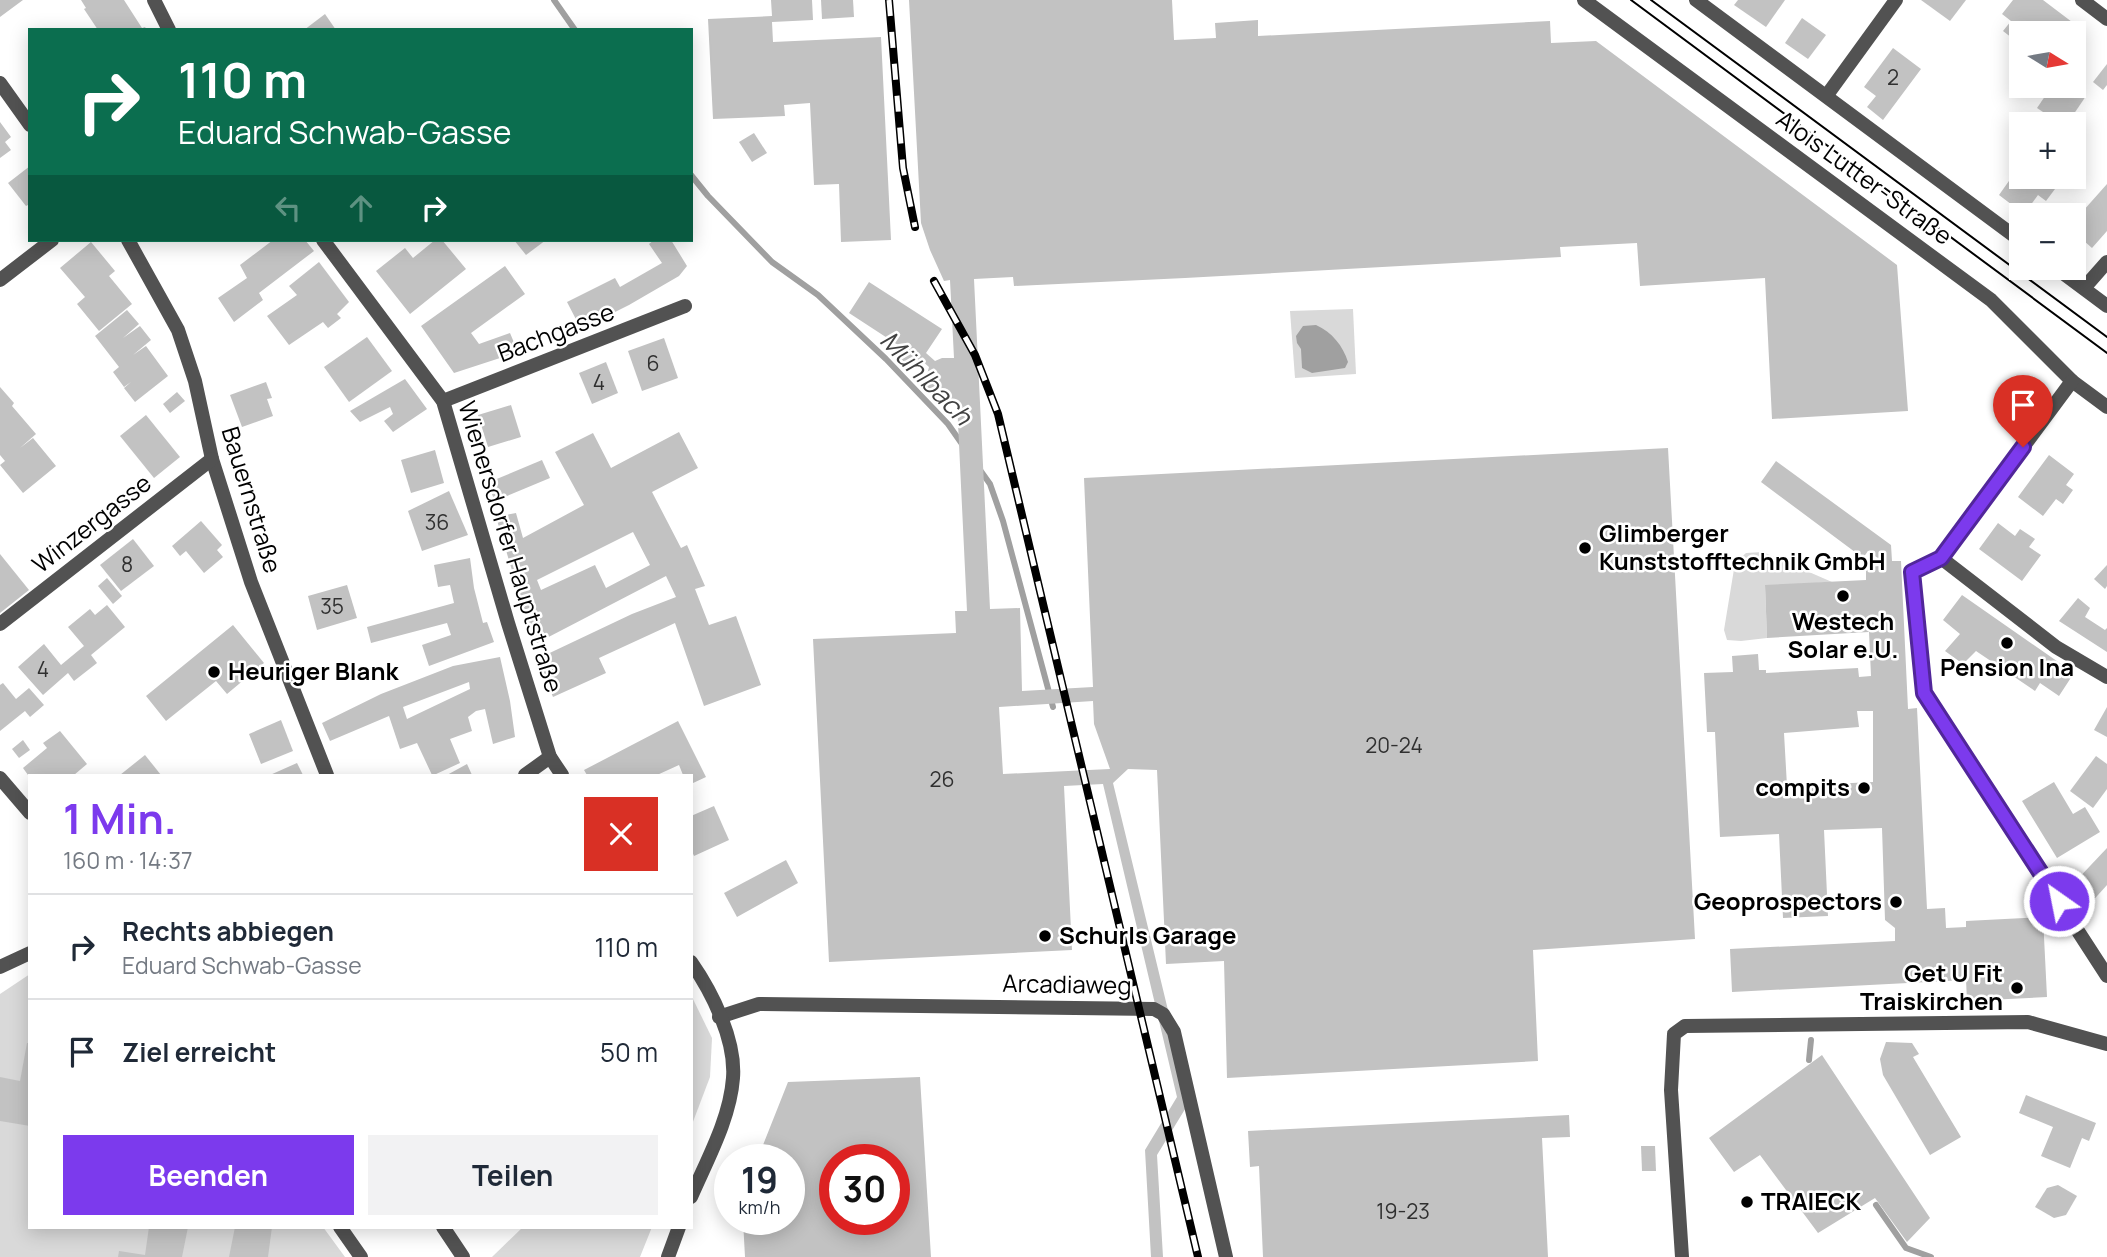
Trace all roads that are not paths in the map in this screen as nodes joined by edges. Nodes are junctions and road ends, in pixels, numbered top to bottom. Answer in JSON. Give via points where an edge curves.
{"nodes":[{"id":1,"x":154,"y":0,"type":"edge"},
{"id":2,"x":1584,"y":0,"type":"edge"},
{"id":3,"x":1696,"y":0,"type":"edge"},
{"id":4,"x":1896,"y":0,"type":"edge"},
{"id":5,"x":2082,"y":0,"type":"edge"},
{"id":6,"x":2107,"y":19,"type":"edge"},
{"id":7,"x":168,"y":28,"type":"edge"},
{"id":8,"x":0,"y":83,"type":"edge"},
{"id":9,"x":1827,"y":95,"type":"junction"},
{"id":10,"x":28,"y":122,"type":"edge"},
{"id":11,"x":2009,"y":232,"type":"edge"},
{"id":12,"x":49,"y":242,"type":"edge"},
{"id":13,"x":129,"y":242,"type":"edge"},
{"id":14,"x":324,"y":242,"type":"edge"},
{"id":15,"x":2107,"y":262,"type":"edge"},
{"id":16,"x":0,"y":280,"type":"edge"},
{"id":17,"x":2072,"y":280,"type":"edge"},
{"id":18,"x":2084,"y":289,"type":"junction"},
{"id":19,"x":685,"y":306,"type":"dead end"},
{"id":20,"x":2107,"y":306,"type":"edge"},
{"id":21,"x":2072,"y":381,"type":"junction"},
{"id":22,"x":443,"y":401,"type":"junction"},
{"id":23,"x":2107,"y":407,"type":"edge"},
{"id":24,"x":212,"y":459,"type":"junction"},
{"id":25,"x":1941,"y":558,"type":"junction"},
{"id":26,"x":0,"y":624,"type":"edge"},
{"id":27,"x":2107,"y":677,"type":"edge"},
{"id":28,"x":550,"y":757,"type":"junction"},
{"id":29,"x":327,"y":774,"type":"edge"},
{"id":30,"x":526,"y":774,"type":"edge"},
{"id":31,"x":561,"y":774,"type":"edge"},
{"id":32,"x":0,"y":778,"type":"edge"},
{"id":33,"x":28,"y":811,"type":"edge"},
{"id":34,"x":28,"y":954,"type":"edge"},
{"id":35,"x":693,"y":965,"type":"edge"},
{"id":36,"x":0,"y":967,"type":"edge"},
{"id":37,"x":2107,"y":976,"type":"edge"},
{"id":38,"x":719,"y":1017,"type":"junction"},
{"id":39,"x":2107,"y":1044,"type":"edge"},
{"id":40,"x":693,"y":1192,"type":"edge"},
{"id":41,"x":341,"y":1229,"type":"edge"},
{"id":42,"x":444,"y":1229,"type":"edge"},
{"id":43,"x":678,"y":1229,"type":"edge"},
{"id":44,"x":362,"y":1257,"type":"edge"},
{"id":45,"x":463,"y":1257,"type":"edge"},
{"id":46,"x":668,"y":1257,"type":"edge"},
{"id":47,"x":1226,"y":1257,"type":"edge"},
{"id":48,"x":1682,"y":1257,"type":"edge"}],
"edges":[{"from":1,"to":7,"type":"street"},
{"from":2,"to":21,"type":"street","name":"Alois Lutter-Straße","via":[[1991,300]]},
{"from":3,"to":9,"type":"street","name":"Alois Lutter-Straße"},
{"from":4,"to":9,"type":"street"},
{"from":5,"to":6,"type":"street"},
{"from":8,"to":10,"type":"street"},
{"from":9,"to":11,"type":"street","name":"Alois Lutter-Straße"},
{"from":12,"to":16,"type":"street"},
{"from":13,"to":24,"type":"street","name":"Bauernstraße","via":[[178,330]]},
{"from":14,"to":22,"type":"street","name":"Wienersdorfer Hauptstraße"},
{"from":15,"to":18,"type":"street"},
{"from":17,"to":18,"type":"street"},
{"from":18,"to":20,"type":"street"},
{"from":19,"to":22,"type":"street","name":"Bachgasse"},
{"from":21,"to":23,"type":"street","name":"Alois Lutter-Straße"},
{"from":21,"to":25,"type":"street"},
{"from":22,"to":28,"type":"street","name":"Wienersdorfer Hauptstraße"},
{"from":24,"to":26,"type":"street","name":"Winzergasse"},
{"from":24,"to":29,"type":"street","name":"Bauernstraße","via":[[251,582]]},
{"from":25,"to":27,"type":"street","via":[[2056,647]]},
{"from":25,"to":37,"type":"street","via":[[1912,572],[1924,693]]},
{"from":28,"to":30,"type":"street"},
{"from":28,"to":31,"type":"street","name":"Wienersdorfer Hauptstraße"},
{"from":32,"to":33,"type":"street"},
{"from":34,"to":36,"type":"street"},
{"from":35,"to":38,"type":"street","via":[[709,987]]},
{"from":38,"to":40,"type":"street","via":[[730,1044],[733,1078],[722,1122]]},
{"from":38,"to":47,"type":"street","name":"Arcadiaweg","via":[[759,1004],[1154,1009],[1163,1014],[1174,1032]]},
{"from":39,"to":48,"type":"street","via":[[2028,1022],[1685,1026],[1674,1034],[1671,1090]]},
{"from":41,"to":44,"type":"street"},
{"from":42,"to":45,"type":"street"},
{"from":43,"to":46,"type":"street"}]}
